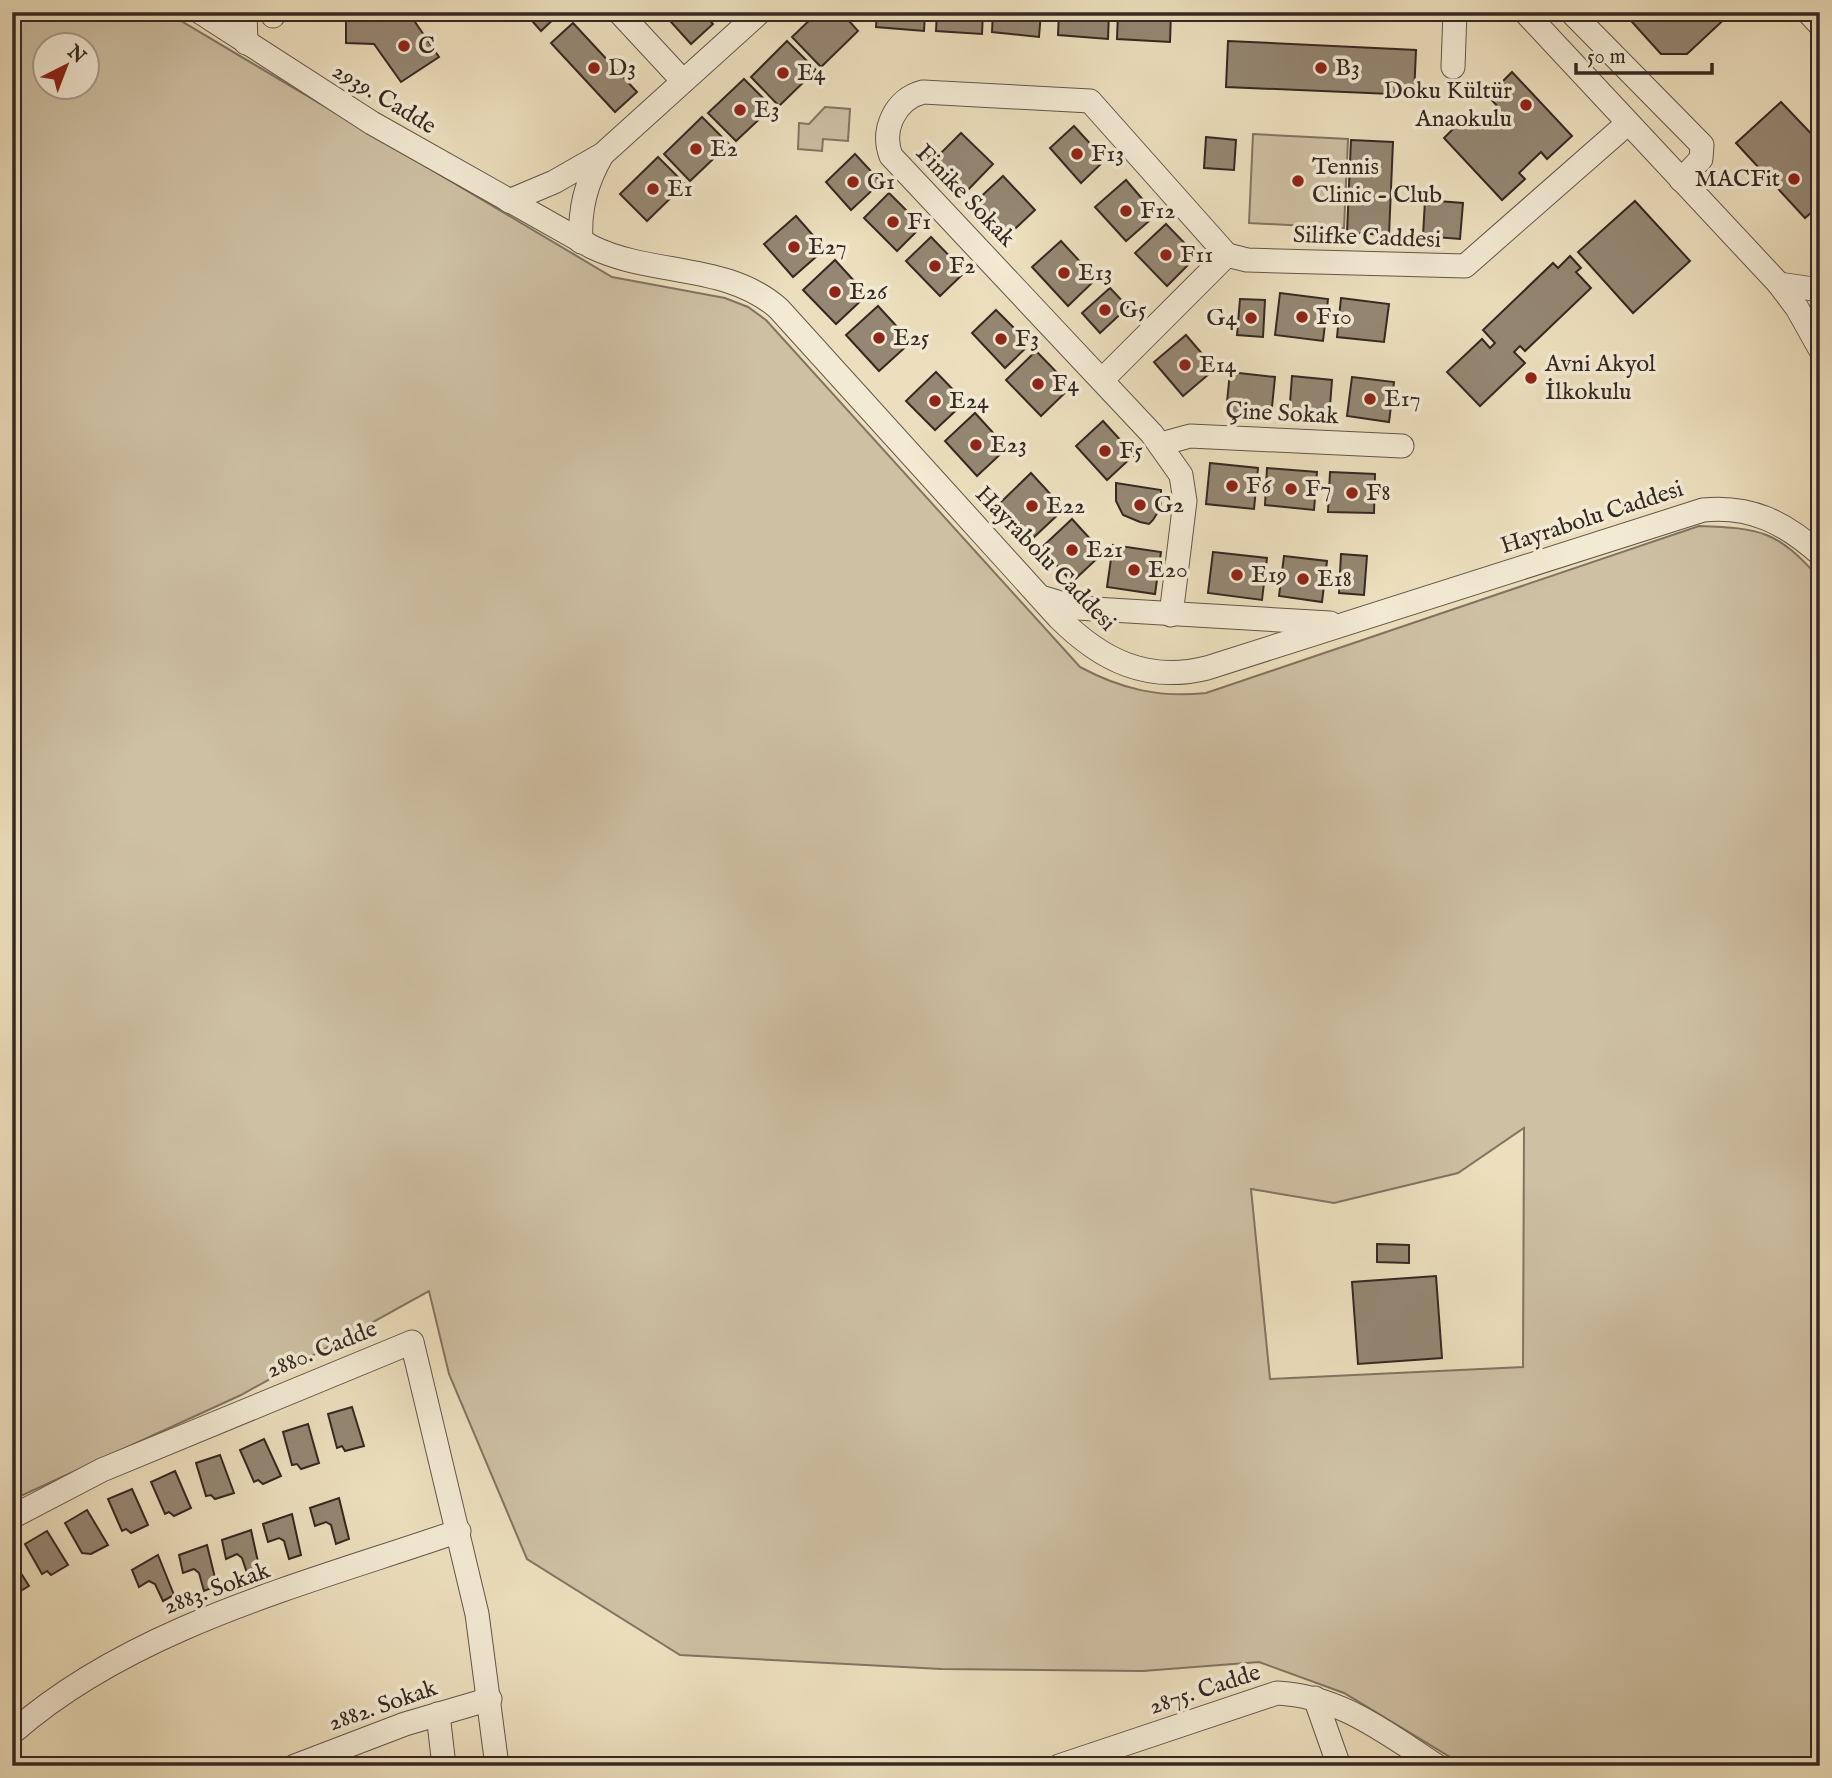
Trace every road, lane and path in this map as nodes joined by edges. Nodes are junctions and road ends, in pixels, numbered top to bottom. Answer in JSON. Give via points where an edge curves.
{"nodes":[{"id":1,"x":200,"y":12,"type":"edge"},
{"id":2,"x":245,"y":12,"type":"edge"},
{"id":3,"x":619,"y":12,"type":"edge"},
{"id":4,"x":760,"y":12,"type":"edge"},
{"id":5,"x":1455,"y":12,"type":"edge"},
{"id":6,"x":1570,"y":12,"type":"edge"},
{"id":7,"x":1808,"y":12,"type":"edge"},
{"id":8,"x":1530,"y":17,"type":"edge"},
{"id":9,"x":1820,"y":25,"type":"edge"},
{"id":10,"x":246,"y":43,"type":"junction"},
{"id":11,"x":1453,"y":67,"type":"dead end"},
{"id":12,"x":683,"y":81,"type":"junction"},
{"id":13,"x":1628,"y":123,"type":"junction"},
{"id":14,"x":603,"y":154,"type":"junction"},
{"id":15,"x":1681,"y":180,"type":"junction"},
{"id":16,"x":509,"y":201,"type":"junction"},
{"id":17,"x":547,"y":223,"type":"joint"},
{"id":18,"x":581,"y":242,"type":"junction"},
{"id":19,"x":1227,"y":254,"type":"junction"},
{"id":20,"x":1779,"y":284,"type":"junction"},
{"id":21,"x":1820,"y":290,"type":"edge"},
{"id":22,"x":1820,"y":348,"type":"edge"},
{"id":23,"x":1103,"y":379,"type":"junction"},
{"id":24,"x":1161,"y":444,"type":"junction"},
{"id":25,"x":1402,"y":446,"type":"dead end"},
{"id":26,"x":1820,"y":554,"type":"edge"},
{"id":27,"x":1036,"y":593,"type":"junction"},
{"id":28,"x":1171,"y":615,"type":"junction"},
{"id":29,"x":1347,"y":623,"type":"junction"},
{"id":30,"x":12,"y":1517,"type":"edge"},
{"id":31,"x":459,"y":1531,"type":"junction"},
{"id":32,"x":1315,"y":1698,"type":"junction"},
{"id":33,"x":490,"y":1699,"type":"junction"},
{"id":34,"x":438,"y":1714,"type":"junction"},
{"id":35,"x":12,"y":1733,"type":"edge"},
{"id":36,"x":295,"y":1766,"type":"edge"},
{"id":37,"x":444,"y":1766,"type":"edge"},
{"id":38,"x":497,"y":1766,"type":"edge"},
{"id":39,"x":1059,"y":1766,"type":"edge"},
{"id":40,"x":1339,"y":1766,"type":"edge"},
{"id":41,"x":1437,"y":1766,"type":"edge"}],
"edges":[{"from":1,"to":10,"type":"street","name":"2939. Cadde"},
{"from":2,"to":10,"type":"street"},
{"from":3,"to":12,"type":"street"},
{"from":4,"to":12,"type":"street"},
{"from":5,"to":11,"type":"street"},
{"from":6,"to":8,"type":"street"},
{"from":6,"to":15,"type":"street","via":[[1702,145],[1701,159]]},
{"from":7,"to":9,"type":"street"},
{"from":8,"to":13,"type":"street"},
{"from":10,"to":16,"type":"street","name":"2939. Cadde","via":[[372,123]]},
{"from":12,"to":14,"type":"street"},
{"from":13,"to":15,"type":"street"},
{"from":13,"to":19,"type":"street","name":"Silifke Caddesi","via":[[1465,266],[1247,260]]},
{"from":14,"to":16,"type":"street","via":[[554,183]]},
{"from":14,"to":18,"type":"street","via":[[586,189]]},
{"from":15,"to":20,"type":"street"},
{"from":16,"to":17,"type":"street","name":"2939. Cadde"},
{"from":17,"to":18,"type":"street","name":"Hayrabolu Caddesi"},
{"from":18,"to":27,"type":"street","name":"Hayrabolu Caddesi","via":[[622,259],[739,284],[770,301]]},
{"from":19,"to":23,"type":"street"},
{"from":19,"to":23,"type":"street","name":"Finike Sokak","via":[[1090,101],[922,92],[905,99],[888,128],[891,156]]},
{"from":20,"to":21,"type":"street"},
{"from":20,"to":22,"type":"street"},
{"from":23,"to":24,"type":"street","name":"Finike Sokak"},
{"from":24,"to":25,"type":"street","name":"Çine Sokak","via":[[1190,436]]},
{"from":24,"to":28,"type":"street","name":"Finike Sokak","via":[[1181,475],[1185,494]]},
{"from":26,"to":29,"type":"street","name":"Hayrabolu Caddesi","via":[[1768,517],[1737,509],[1703,510]]},
{"from":27,"to":28,"type":"street","via":[[1055,604],[1077,608]]},
{"from":27,"to":29,"type":"street","name":"Hayrabolu Caddesi","via":[[1094,649],[1126,666],[1153,673],[1207,668]]},
{"from":28,"to":29,"type":"street"},
{"from":30,"to":31,"type":"street","name":"2880. Cadde","via":[[102,1470],[412,1342]]},
{"from":31,"to":33,"type":"street","name":"2880. Cadde"},
{"from":31,"to":35,"type":"street","name":"2883. Sokak","via":[[181,1628],[98,1672]]},
{"from":32,"to":39,"type":"street","name":"2875. Cadde","via":[[1277,1693]]},
{"from":32,"to":40,"type":"street"},
{"from":32,"to":41,"type":"street","name":"2875. Cadde","via":[[1354,1712]]},
{"from":33,"to":34,"type":"street","name":"2882. Sokak"},
{"from":33,"to":38,"type":"street","name":"2880. Cadde"},
{"from":34,"to":36,"type":"street","name":"2882. Sokak"},
{"from":34,"to":37,"type":"street"}]}
